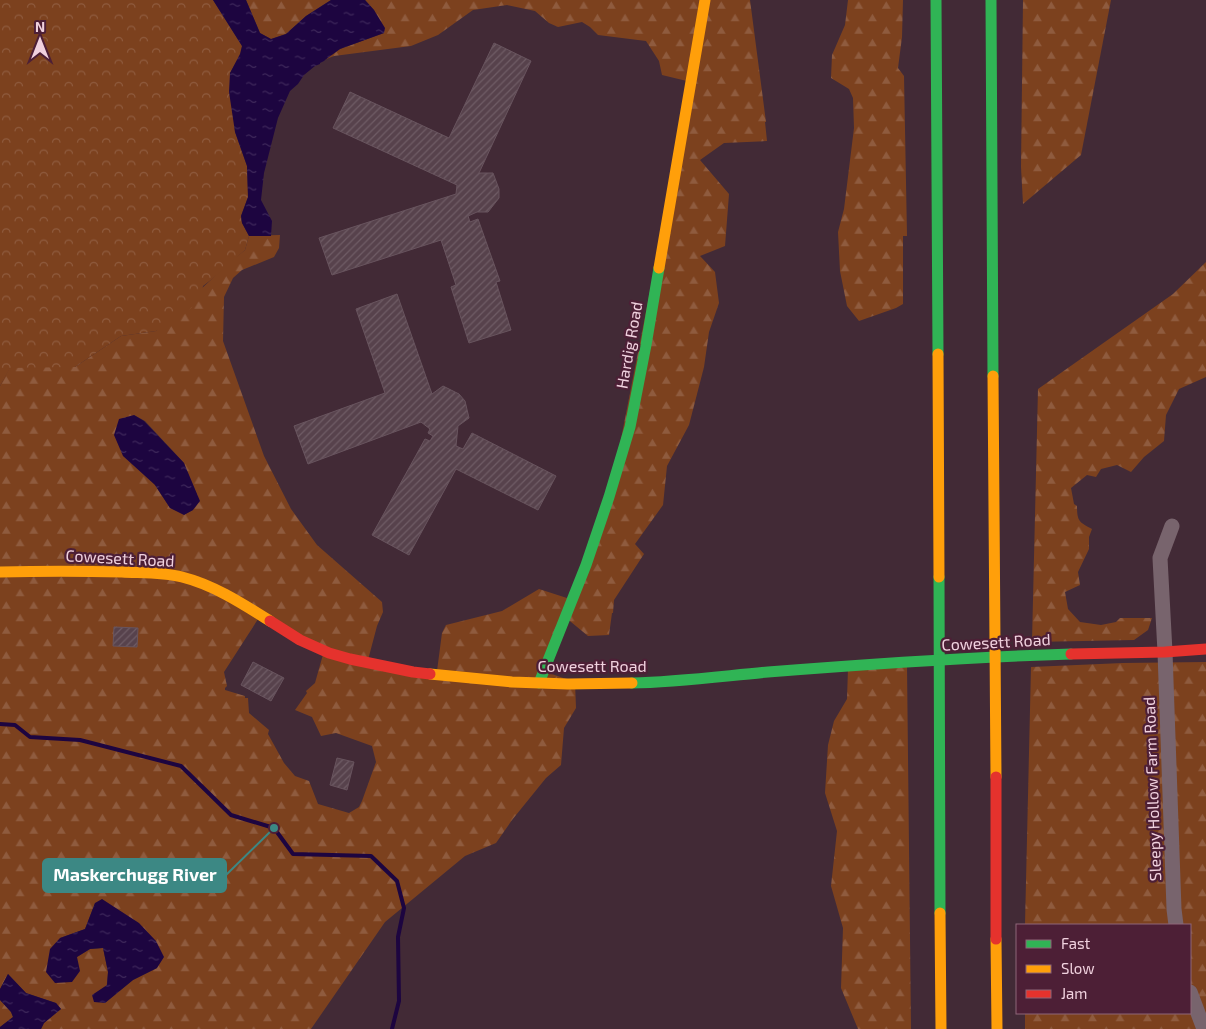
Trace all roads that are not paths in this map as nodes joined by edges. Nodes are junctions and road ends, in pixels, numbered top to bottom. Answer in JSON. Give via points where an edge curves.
{"nodes":[{"id":1,"x":705,"y":0,"type":"edge"},
{"id":2,"x":936,"y":0,"type":"edge"},
{"id":3,"x":992,"y":0,"type":"edge"},
{"id":4,"x":1172,"y":526,"type":"dead end"},
{"id":5,"x":0,"y":572,"type":"edge"},
{"id":6,"x":1206,"y":649,"type":"edge"},
{"id":7,"x":1165,"y":652,"type":"junction"},
{"id":8,"x":539,"y":683,"type":"junction"},
{"id":9,"x":1176,"y":924,"type":"edge"},
{"id":10,"x":1191,"y":995,"type":"edge"},
{"id":11,"x":941,"y":1029,"type":"edge"},
{"id":12,"x":997,"y":1029,"type":"edge"},
{"id":13,"x":1204,"y":1029,"type":"edge"}],
"edges":[{"from":1,"to":8,"type":"main road","name":"Hardig Road","via":[[630,427],[586,565]]},
{"from":2,"to":11,"type":"main road"},
{"from":3,"to":12,"type":"main road"},
{"from":4,"to":7,"type":"street","name":"Sleepy Hollow Farm Road","via":[[1160,558]]},
{"from":5,"to":8,"type":"main road","name":"Cowesett Road","via":[[75,570],[146,572],[182,577],[236,600],[300,640],[329,653],[414,672]]},
{"from":6,"to":7,"type":"main road","name":"Cowesett Road"},
{"from":7,"to":8,"type":"main road","name":"Cowesett Road","via":[[894,663],[656,682]]},
{"from":7,"to":9,"type":"street","name":"Sleepy Hollow Farm Road"},
{"from":10,"to":13,"type":"street"}]}
